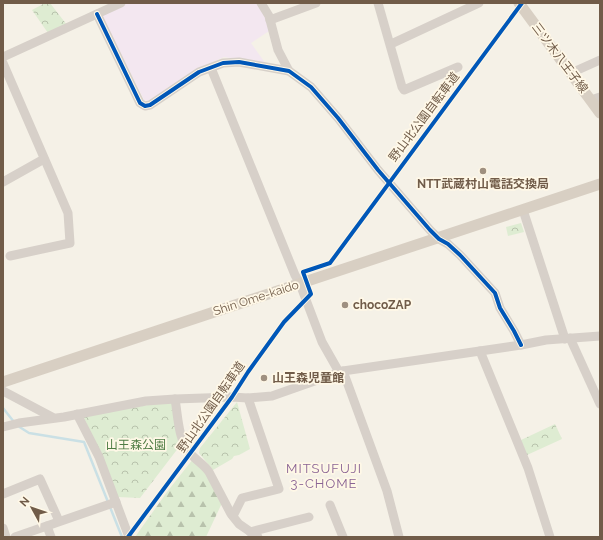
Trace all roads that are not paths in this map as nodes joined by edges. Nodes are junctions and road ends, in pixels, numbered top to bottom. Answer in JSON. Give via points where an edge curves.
{"nodes":[{"id":1,"x":121,"y":3,"type":"edge"},
{"id":2,"x":261,"y":3,"type":"edge"},
{"id":3,"x":316,"y":3,"type":"edge"},
{"id":4,"x":378,"y":3,"type":"edge"},
{"id":5,"x":479,"y":3,"type":"edge"},
{"id":6,"x":519,"y":3,"type":"edge"},
{"id":7,"x":97,"y":14,"type":"junction"},
{"id":8,"x":270,"y":20,"type":"junction"},
{"id":9,"x":391,"y":44,"type":"junction"},
{"id":10,"x":3,"y":57,"type":"edge"},
{"id":11,"x":600,"y":60,"type":"edge"},
{"id":12,"x":3,"y":63,"type":"edge"},
{"id":13,"x":458,"y":67,"type":"dead end"},
{"id":14,"x":211,"y":68,"type":"junction"},
{"id":15,"x":289,"y":71,"type":"junction"},
{"id":16,"x":571,"y":73,"type":"junction"},
{"id":17,"x":596,"y":98,"type":"edge"},
{"id":18,"x":600,"y":113,"type":"edge"},
{"id":19,"x":44,"y":159,"type":"junction"},
{"id":20,"x":3,"y":182,"type":"edge"},
{"id":21,"x":600,"y":184,"type":"edge"},
{"id":22,"x":523,"y":210,"type":"junction"},
{"id":23,"x":439,"y":239,"type":"junction"},
{"id":24,"x":10,"y":256,"type":"dead end"},
{"id":25,"x":300,"y":284,"type":"junction"},
{"id":26,"x":600,"y":336,"type":"edge"},
{"id":27,"x":568,"y":338,"type":"junction"},
{"id":28,"x":521,"y":345,"type":"junction"},
{"id":29,"x":480,"y":351,"type":"junction"},
{"id":30,"x":341,"y":372,"type":"junction"},
{"id":31,"x":3,"y":382,"type":"edge"},
{"id":32,"x":3,"y":391,"type":"edge"},
{"id":33,"x":175,"y":398,"type":"junction"},
{"id":34,"x":248,"y":398,"type":"junction"},
{"id":35,"x":600,"y":404,"type":"edge"},
{"id":36,"x":78,"y":414,"type":"junction"},
{"id":37,"x":52,"y":418,"type":"junction"},
{"id":38,"x":11,"y":425,"type":"edge"},
{"id":39,"x":3,"y":494,"type":"edge"},
{"id":40,"x":112,"y":503,"type":"junction"},
{"id":41,"x":330,"y":505,"type":"dead end"},
{"id":42,"x":233,"y":516,"type":"junction"},
{"id":43,"x":309,"y":517,"type":"dead end"},
{"id":44,"x":59,"y":521,"type":"junction"},
{"id":45,"x":47,"y":526,"type":"junction"},
{"id":46,"x":3,"y":528,"type":"edge"},
{"id":47,"x":254,"y":534,"type":"edge"},
{"id":48,"x":6,"y":537,"type":"edge"},
{"id":49,"x":15,"y":537,"type":"edge"},
{"id":50,"x":51,"y":537,"type":"edge"},
{"id":51,"x":129,"y":537,"type":"edge"},
{"id":52,"x":343,"y":537,"type":"edge"},
{"id":53,"x":400,"y":537,"type":"edge"},
{"id":54,"x":550,"y":537,"type":"edge"}],
"edges":[{"from":1,"to":7,"type":"street"},
{"from":2,"to":8,"type":"street"},
{"from":3,"to":8,"type":"street"},
{"from":4,"to":9,"type":"street"},
{"from":5,"to":9,"type":"street"},
{"from":6,"to":16,"type":"main road","name":"三ツ木八王子線"},
{"from":7,"to":10,"type":"street"},
{"from":7,"to":14,"type":"street","via":[[143,105],[150,105],[199,72]]},
{"from":8,"to":15,"type":"street","via":[[278,50]]},
{"from":9,"to":13,"type":"street","via":[[404,90]]},
{"from":11,"to":16,"type":"street"},
{"from":12,"to":19,"type":"street"},
{"from":14,"to":15,"type":"street","via":[[223,63],[239,62]]},
{"from":14,"to":25,"type":"street"},
{"from":15,"to":23,"type":"street","via":[[311,86],[378,170]]},
{"from":16,"to":17,"type":"main road","name":"三ツ木八王子線"},
{"from":17,"to":18,"type":"main road","name":"三ツ木八王子線"},
{"from":19,"to":20,"type":"street"},
{"from":19,"to":24,"type":"street","via":[[68,213],[70,244]]},
{"from":21,"to":22,"type":"main road","name":"Shin Ome-kaido"},
{"from":22,"to":23,"type":"main road","name":"Shin Ome-kaido"},
{"from":22,"to":27,"type":"street"},
{"from":23,"to":25,"type":"main road","name":"Shin Ome-kaido"},
{"from":23,"to":28,"type":"street","via":[[460,255],[495,293],[500,308]]},
{"from":25,"to":30,"type":"street","via":[[322,342]]},
{"from":25,"to":31,"type":"main road","name":"Shin Ome-kaido"},
{"from":26,"to":27,"type":"street"},
{"from":27,"to":28,"type":"street"},
{"from":27,"to":35,"type":"street"},
{"from":28,"to":29,"type":"street"},
{"from":29,"to":30,"type":"street"},
{"from":29,"to":54,"type":"street","via":[[528,468]]},
{"from":30,"to":34,"type":"street","via":[[272,396]]},
{"from":30,"to":53,"type":"street","via":[[387,491]]},
{"from":32,"to":37,"type":"street"},
{"from":33,"to":34,"type":"street"},
{"from":33,"to":36,"type":"street"},
{"from":33,"to":42,"type":"street","via":[[184,445],[190,454],[205,466]]},
{"from":34,"to":42,"type":"street","via":[[279,489],[242,498]]},
{"from":36,"to":37,"type":"street"},
{"from":36,"to":40,"type":"street","via":[[98,458]]},
{"from":37,"to":38,"type":"street"},
{"from":39,"to":44,"type":"street","via":[[40,479]]},
{"from":40,"to":44,"type":"street"},
{"from":40,"to":51,"type":"street"},
{"from":41,"to":52,"type":"street"},
{"from":42,"to":47,"type":"street","via":[[239,524]]},
{"from":43,"to":47,"type":"street"},
{"from":44,"to":45,"type":"street"},
{"from":45,"to":49,"type":"street"},
{"from":45,"to":50,"type":"street"},
{"from":46,"to":48,"type":"street"}]}
